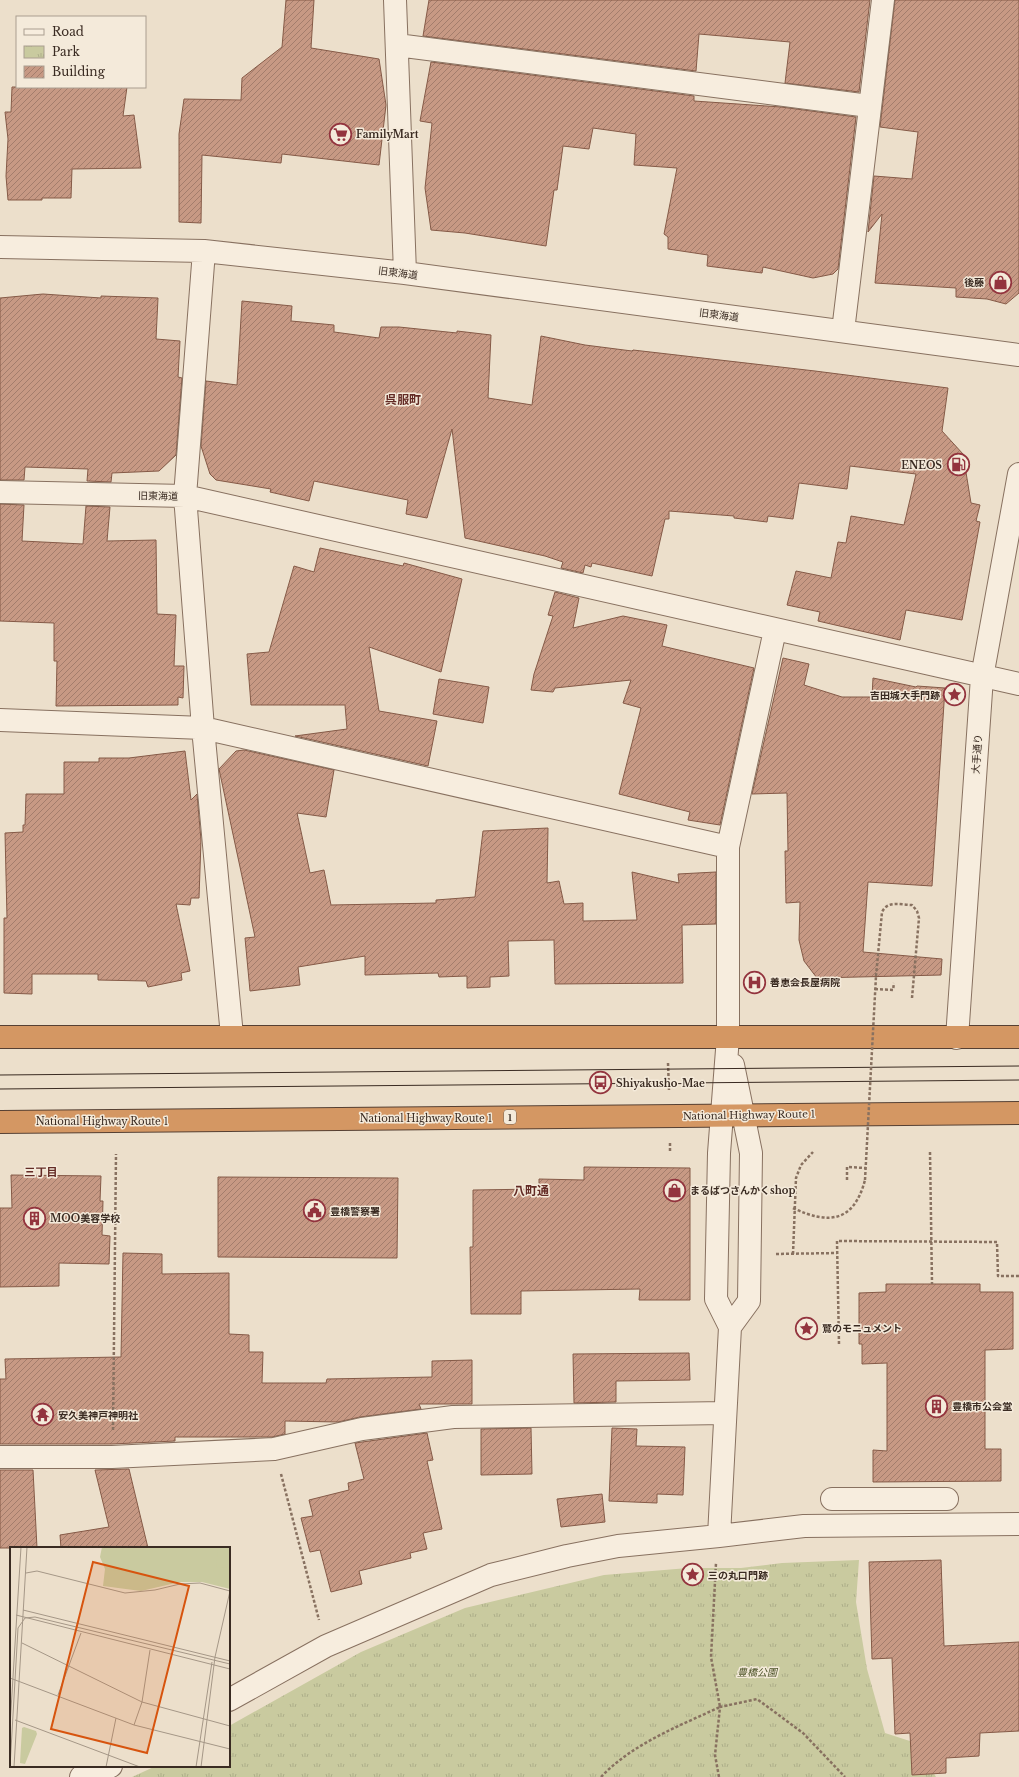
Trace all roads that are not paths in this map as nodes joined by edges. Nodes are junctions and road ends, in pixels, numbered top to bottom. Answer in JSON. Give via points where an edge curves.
{"nodes":[{"id":1,"x":395,"y":0,"type":"edge"},
{"id":2,"x":883,"y":0,"type":"edge"},
{"id":3,"x":397,"y":44,"type":"junction"},
{"id":4,"x":869,"y":106,"type":"junction"},
{"id":5,"x":0,"y":247,"type":"edge"},
{"id":6,"x":204,"y":251,"type":"junction"},
{"id":7,"x":405,"y":274,"type":"junction"},
{"id":8,"x":843,"y":331,"type":"junction"},
{"id":9,"x":1019,"y":355,"type":"edge"},
{"id":10,"x":1019,"y":474,"type":"edge"},
{"id":11,"x":0,"y":492,"type":"edge"},
{"id":12,"x":185,"y":496,"type":"junction"},
{"id":13,"x":775,"y":630,"type":"junction"},
{"id":14,"x":982,"y":677,"type":"junction"},
{"id":15,"x":1019,"y":684,"type":"edge"},
{"id":16,"x":0,"y":720,"type":"edge"},
{"id":17,"x":203,"y":728,"type":"junction"},
{"id":18,"x":728,"y":847,"type":"junction"},
{"id":19,"x":232,"y":1036,"type":"junction"},
{"id":20,"x":0,"y":1037,"type":"edge"},
{"id":21,"x":728,"y":1037,"type":"junction"},
{"id":22,"x":1019,"y":1037,"type":"edge"},
{"id":23,"x":957,"y":1038,"type":"junction"},
{"id":24,"x":1019,"y":1113,"type":"edge"},
{"id":25,"x":743,"y":1115,"type":"junction"},
{"id":26,"x":722,"y":1116,"type":"junction"},
{"id":27,"x":0,"y":1122,"type":"edge"},
{"id":28,"x":730,"y":1327,"type":"junction"},
{"id":29,"x":725,"y":1413,"type":"junction"},
{"id":30,"x":0,"y":1457,"type":"edge"},
{"id":31,"x":947,"y":1499,"type":"dead end"},
{"id":32,"x":1019,"y":1524,"type":"edge"},
{"id":33,"x":804,"y":1526,"type":"junction"},
{"id":34,"x":719,"y":1536,"type":"junction"},
{"id":35,"x":230,"y":1699,"type":"edge"},
{"id":36,"x":109,"y":1767,"type":"edge"},
{"id":37,"x":81,"y":1777,"type":"edge"}],
"edges":[{"from":1,"to":3,"type":"street"},
{"from":2,"to":4,"type":"street"},
{"from":3,"to":4,"type":"street"},
{"from":3,"to":7,"type":"street"},
{"from":4,"to":8,"type":"street"},
{"from":5,"to":6,"type":"street"},
{"from":6,"to":7,"type":"street","name":"旧東海道"},
{"from":6,"to":12,"type":"street","name":"旧東海道"},
{"from":7,"to":8,"type":"street","name":"旧東海道"},
{"from":8,"to":9,"type":"street","name":"旧東海道"},
{"from":10,"to":14,"type":"street","name":"大手通り"},
{"from":11,"to":12,"type":"street","name":"旧東海道"},
{"from":12,"to":13,"type":"street"},
{"from":12,"to":17,"type":"street"},
{"from":13,"to":14,"type":"street"},
{"from":13,"to":18,"type":"street"},
{"from":14,"to":15,"type":"street"},
{"from":14,"to":23,"type":"street","name":"大手通り"},
{"from":16,"to":17,"type":"street"},
{"from":17,"to":18,"type":"street"},
{"from":17,"to":19,"type":"street"},
{"from":18,"to":21,"type":"street"},
{"from":19,"to":20,"type":"highway"},
{"from":19,"to":21,"type":"highway"},
{"from":21,"to":23,"type":"highway"},
{"from":21,"to":25,"type":"street"},
{"from":21,"to":26,"type":"street"},
{"from":22,"to":23,"type":"highway"},
{"from":24,"to":25,"type":"highway","name":"National Highway Route 1","number":"1"},
{"from":25,"to":26,"type":"highway","name":"National Highway Route 1","number":"1"},
{"from":25,"to":28,"type":"street","via":[[751,1153],[749,1301]]},
{"from":26,"to":27,"type":"highway","name":"National Highway Route 1","number":"1"},
{"from":26,"to":28,"type":"street","via":[[716,1299]]},
{"from":28,"to":29,"type":"street"},
{"from":29,"to":30,"type":"street","via":[[454,1417],[362,1429],[274,1449],[112,1457]]},
{"from":29,"to":34,"type":"street"},
{"from":31,"to":33,"type":"street","via":[[832,1491]]},
{"from":32,"to":33,"type":"street"},
{"from":33,"to":34,"type":"street"},
{"from":34,"to":35,"type":"street","via":[[618,1546],[491,1575],[326,1646]]},
{"from":36,"to":37,"type":"street"}]}
